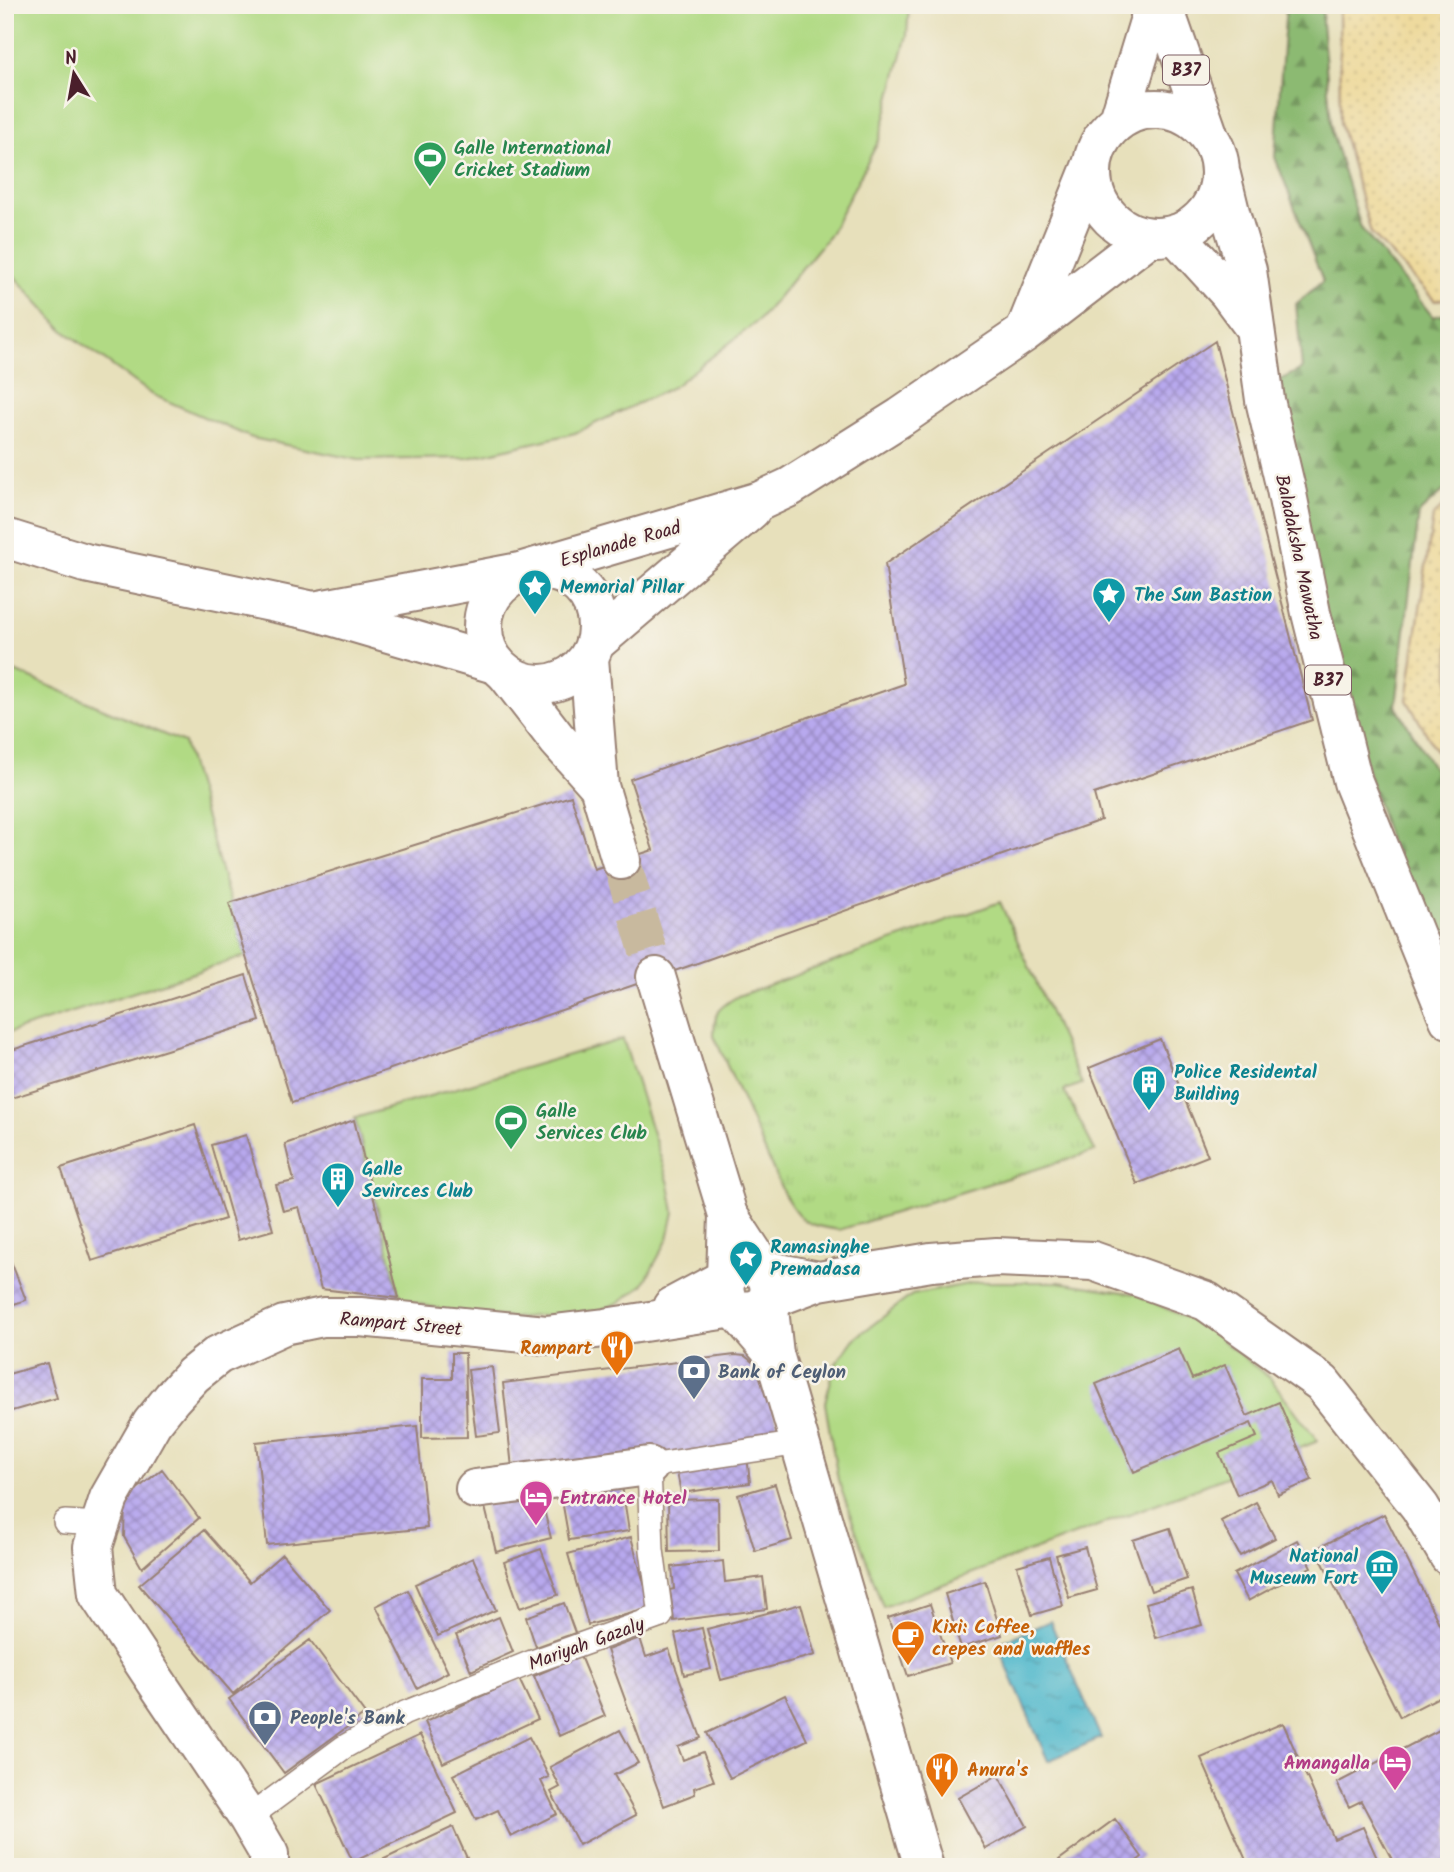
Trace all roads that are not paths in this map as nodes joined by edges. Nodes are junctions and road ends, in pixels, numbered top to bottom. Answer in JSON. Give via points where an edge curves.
{"nodes":[{"id":1,"x":1154,"y":5,"type":"edge"},
{"id":2,"x":1163,"y":5,"type":"edge"},
{"id":3,"x":1119,"y":120,"type":"junction"},
{"id":4,"x":1208,"y":134,"type":"junction"},
{"id":5,"x":1091,"y":167,"type":"junction"},
{"id":6,"x":1221,"y":175,"type":"junction"},
{"id":7,"x":1162,"y":236,"type":"junction"},
{"id":8,"x":1254,"y":327,"type":"junction"},
{"id":9,"x":1024,"y":333,"type":"junction"},
{"id":10,"x":760,"y":502,"type":"junction"},
{"id":11,"x":5,"y":538,"type":"edge"},
{"id":12,"x":520,"y":572,"type":"junction"},
{"id":13,"x":314,"y":611,"type":"junction"},
{"id":14,"x":592,"y":650,"type":"junction"},
{"id":15,"x":501,"y":669,"type":"junction"},
{"id":16,"x":599,"y":786,"type":"junction"},
{"id":17,"x":621,"y":860,"type":"tunnel mouth"},
{"id":18,"x":656,"y":977,"type":"tunnel mouth"},
{"id":19,"x":1449,"y":1019,"type":"edge"},
{"id":20,"x":748,"y":1289,"type":"junction"},
{"id":21,"x":800,"y":1443,"type":"junction"},
{"id":22,"x":649,"y":1466,"type":"junction"},
{"id":23,"x":475,"y":1489,"type":"dead end"},
{"id":24,"x":1449,"y":1556,"type":"edge"},
{"id":25,"x":248,"y":1818,"type":"junction"},
{"id":26,"x":272,"y":1862,"type":"edge"},
{"id":27,"x":924,"y":1867,"type":"edge"}],
"edges":[{"from":1,"to":3,"type":"street","number":"B37"},
{"from":2,"to":4,"type":"street","number":"B37"},
{"from":3,"to":4,"type":"street","via":[[1146,109],[1176,111]]},
{"from":3,"to":5,"type":"street","via":[[1105,132]]},
{"from":4,"to":6,"type":"street"},
{"from":5,"to":7,"type":"street","via":[[1096,196],[1112,221],[1130,232]]},
{"from":5,"to":9,"type":"street"},
{"from":6,"to":7,"type":"street","via":[[1208,212],[1193,225]]},
{"from":6,"to":8,"type":"street","name":"Baladaksha Mawatha","number":"B37","via":[[1247,270]]},
{"from":7,"to":8,"type":"street","name":"Baladaksha Mawatha","number":"B37","via":[[1228,292]]},
{"from":7,"to":9,"type":"street","name":"Esplanade Road"},
{"from":8,"to":19,"type":"street","name":"Baladaksha Mawatha","number":"B37","via":[[1311,613],[1353,782]]},
{"from":9,"to":10,"type":"street","name":"Esplanade Road","via":[[901,417]]},
{"from":10,"to":12,"type":"street","name":"Esplanade Road"},
{"from":10,"to":14,"type":"street","name":"Esplanade Road"},
{"from":11,"to":13,"type":"street","name":"Esplanade Road","via":[[85,563]]},
{"from":12,"to":13,"type":"street","name":"Esplanade Road"},
{"from":12,"to":14,"type":"street","via":[[561,574],[581,588],[597,619]]},
{"from":12,"to":15,"type":"street","via":[[497,589],[484,613],[484,640]]},
{"from":13,"to":15,"type":"street","name":"Esplanade Road"},
{"from":14,"to":15,"type":"street","via":[[578,669],[551,683],[519,681]]},
{"from":14,"to":16,"type":"street"},
{"from":15,"to":16,"type":"street"},
{"from":16,"to":17,"type":"street"},
{"from":18,"to":20,"type":"street"},
{"from":20,"to":21,"type":"street","via":[[774,1354]]},
{"from":20,"to":24,"type":"street","name":"Rampart Street","via":[[997,1256],[1093,1261],[1206,1301],[1322,1383],[1420,1507]]},
{"from":20,"to":25,"type":"street","name":"Rampart Street","via":[[649,1320],[546,1335],[323,1317],[284,1325],[218,1355],[193,1375],[152,1423],[109,1498],[83,1523],[93,1547],[98,1594]]},
{"from":21,"to":22,"type":"lane"},
{"from":21,"to":27,"type":"street"},
{"from":22,"to":23,"type":"street"},
{"from":22,"to":25,"type":"lane","name":"Mariyah Gazaly","via":[[652,1550],[661,1616],[405,1713],[344,1746]]},
{"from":25,"to":26,"type":"street","name":"Rampart Street"}]}
